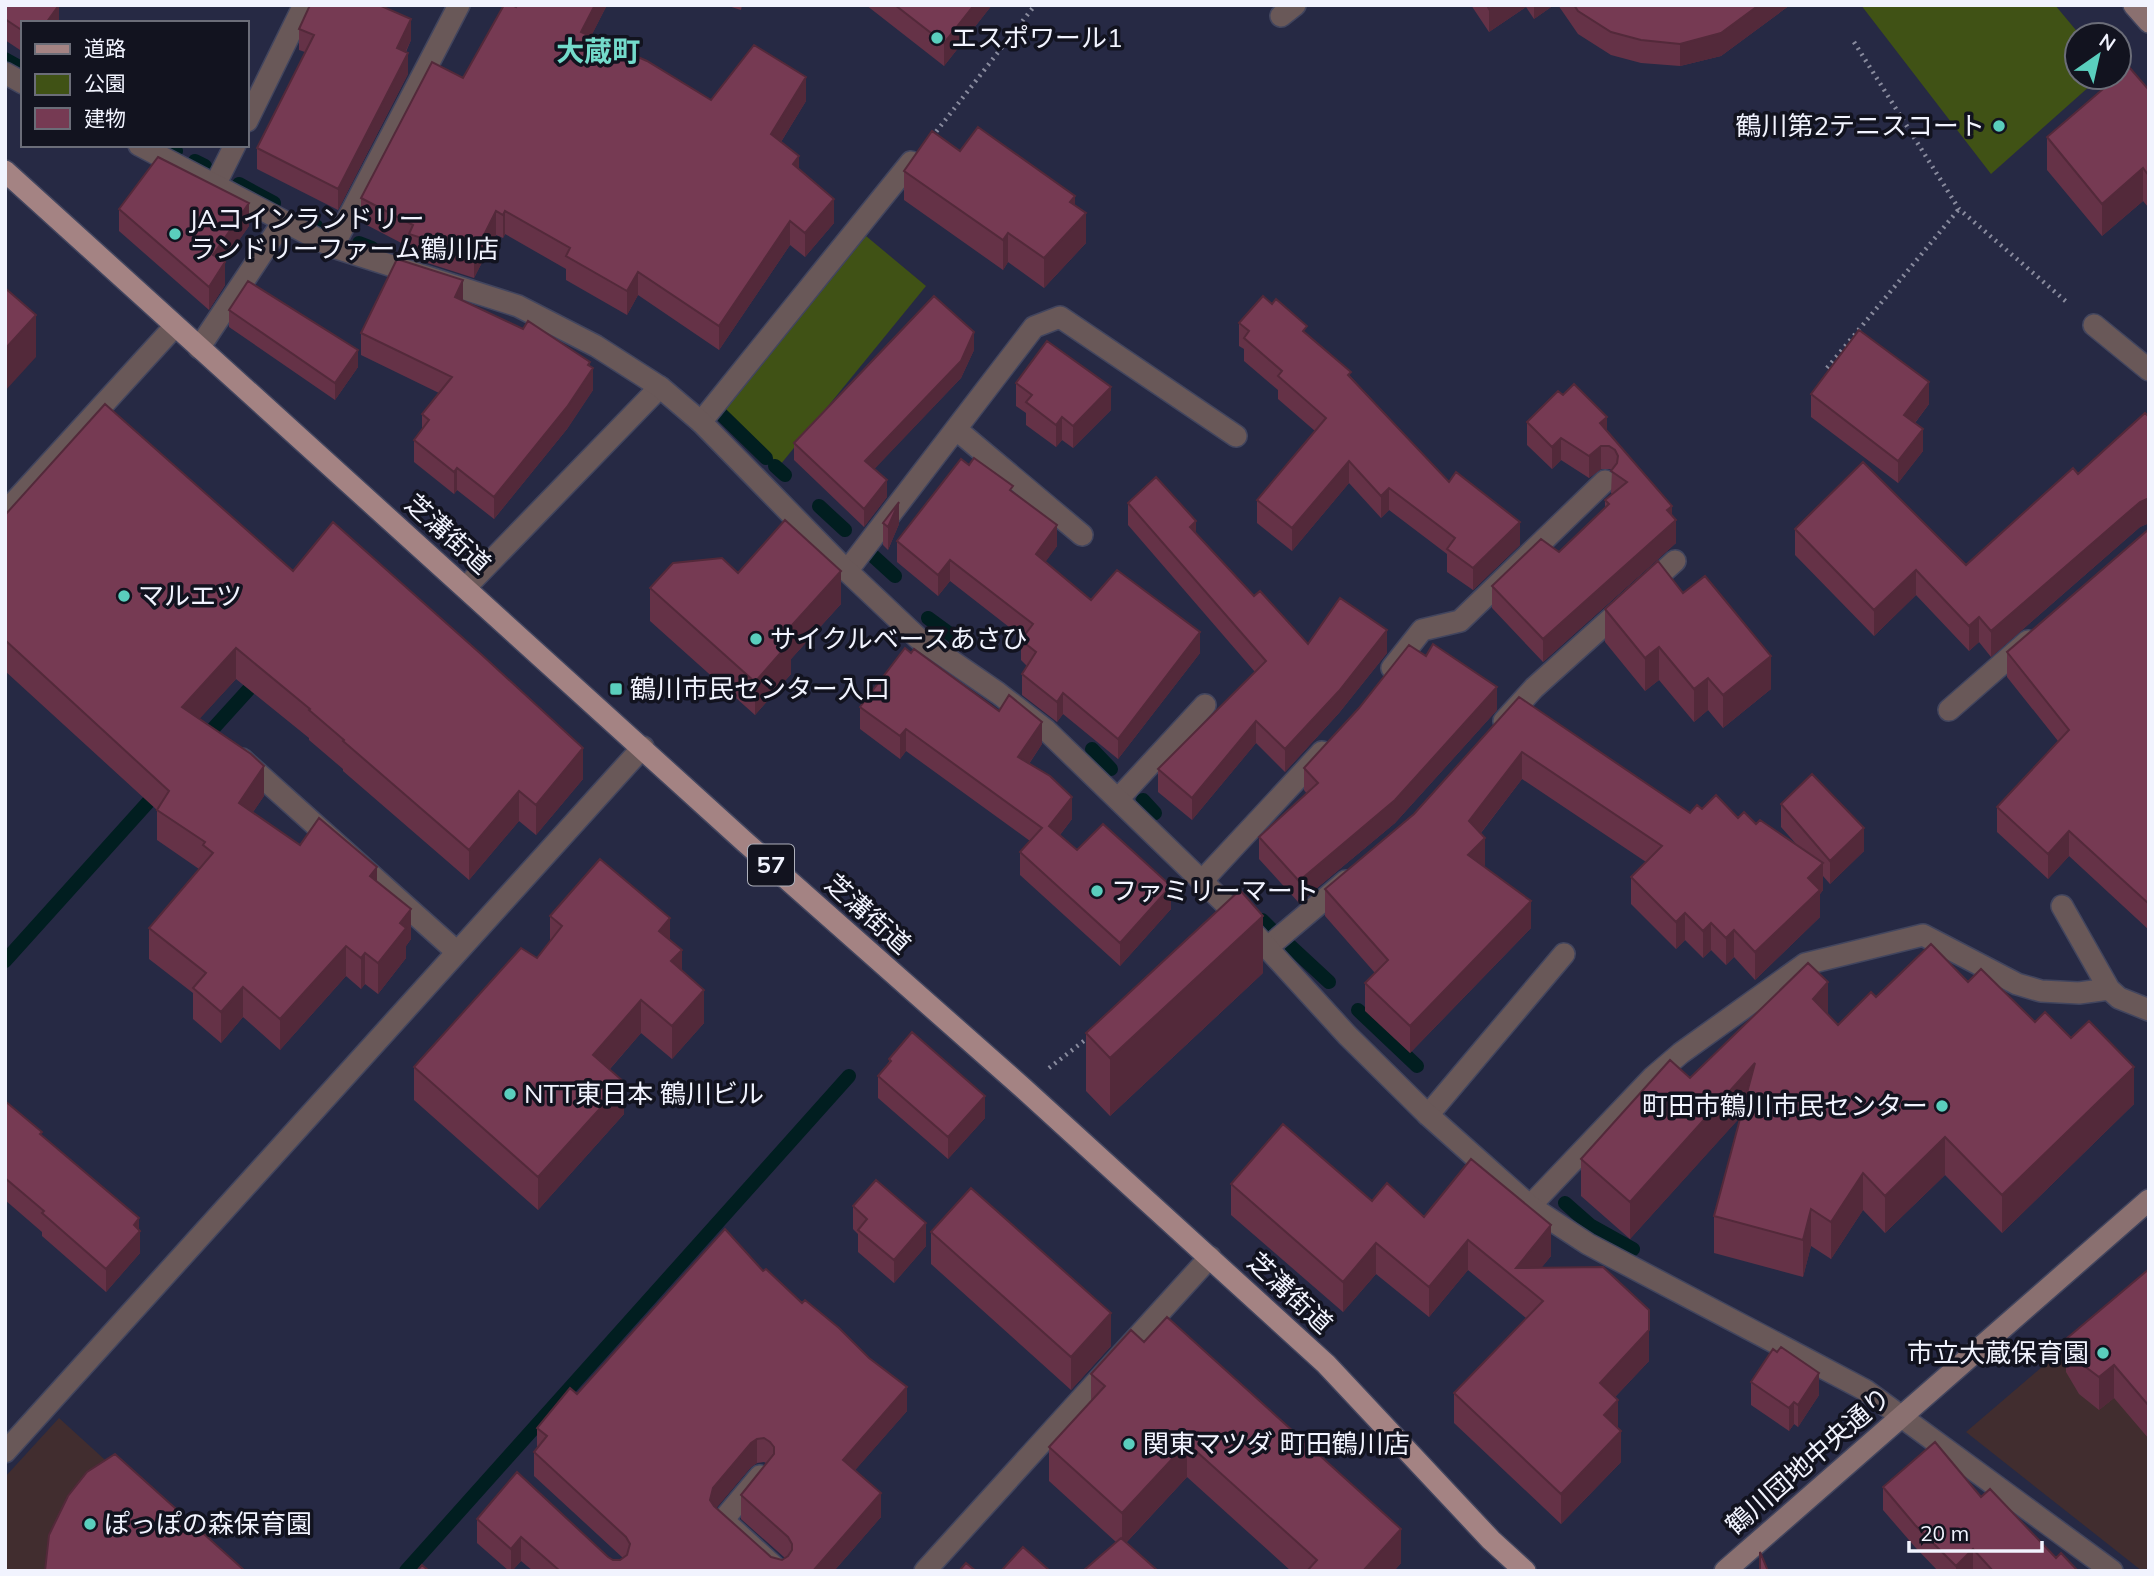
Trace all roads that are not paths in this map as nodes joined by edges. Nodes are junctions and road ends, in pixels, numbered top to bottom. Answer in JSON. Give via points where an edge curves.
{"nodes":[{"id":1,"x":304,"y":5,"type":"edge"},
{"id":2,"x":458,"y":5,"type":"edge"},
{"id":3,"x":2134,"y":5,"type":"edge"},
{"id":4,"x":2149,"y":22,"type":"edge"},
{"id":5,"x":5,"y":74,"type":"edge"},
{"id":6,"x":21,"y":82,"type":"edge"},
{"id":7,"x":248,"y":119,"type":"edge"},
{"id":8,"x":143,"y":147,"type":"edge"},
{"id":9,"x":233,"y":147,"type":"edge"},
{"id":10,"x":911,"y":162,"type":"edge"},
{"id":11,"x":5,"y":172,"type":"edge"},
{"id":12,"x":215,"y":185,"type":"junction"},
{"id":13,"x":283,"y":222,"type":"junction"},
{"id":14,"x":333,"y":247,"type":"junction"},
{"id":15,"x":2094,"y":325,"type":"road end"},
{"id":16,"x":175,"y":326,"type":"junction"},
{"id":17,"x":199,"y":348,"type":"junction"},
{"id":18,"x":2149,"y":370,"type":"edge"},
{"id":19,"x":660,"y":387,"type":"junction"},
{"id":20,"x":701,"y":422,"type":"junction"},
{"id":21,"x":957,"y":430,"type":"junction"},
{"id":22,"x":1236,"y":436,"type":"dead end"},
{"id":23,"x":1605,"y":481,"type":"dead end"},
{"id":24,"x":5,"y":512,"type":"edge"},
{"id":25,"x":1082,"y":535,"type":"dead end"},
{"id":26,"x":1675,"y":561,"type":"dead end"},
{"id":27,"x":847,"y":570,"type":"junction"},
{"id":28,"x":466,"y":587,"type":"junction"},
{"id":29,"x":2043,"y":628,"type":"edge"},
{"id":30,"x":1381,"y":681,"type":"edge"},
{"id":31,"x":1205,"y":705,"type":"dead end"},
{"id":32,"x":1949,"y":710,"type":"dead end"},
{"id":33,"x":1340,"y":732,"type":"edge"},
{"id":34,"x":1488,"y":739,"type":"edge"},
{"id":35,"x":643,"y":747,"type":"junction"},
{"id":36,"x":237,"y":754,"type":"edge"},
{"id":37,"x":1118,"y":799,"type":"junction"},
{"id":38,"x":1362,"y":868,"type":"edge"},
{"id":39,"x":1202,"y":881,"type":"junction"},
{"id":40,"x":2062,"y":906,"type":"dead end"},
{"id":41,"x":1268,"y":947,"type":"junction"},
{"id":42,"x":457,"y":952,"type":"junction"},
{"id":43,"x":1564,"y":954,"type":"dead end"},
{"id":44,"x":2109,"y":989,"type":"junction"},
{"id":45,"x":2149,"y":1010,"type":"edge"},
{"id":46,"x":1428,"y":1115,"type":"junction"},
{"id":47,"x":2149,"y":1200,"type":"edge"},
{"id":48,"x":1530,"y":1206,"type":"junction"},
{"id":49,"x":1210,"y":1257,"type":"junction"},
{"id":50,"x":1902,"y":1417,"type":"junction"},
{"id":51,"x":5,"y":1452,"type":"edge"},
{"id":52,"x":761,"y":1475,"type":"edge"},
{"id":53,"x":779,"y":1571,"type":"edge"},
{"id":54,"x":925,"y":1571,"type":"edge"},
{"id":55,"x":1525,"y":1571,"type":"edge"},
{"id":56,"x":1725,"y":1571,"type":"edge"},
{"id":57,"x":2112,"y":1571,"type":"edge"}],
"edges":[{"from":1,"to":7,"type":"street"},
{"from":2,"to":14,"type":"street"},
{"from":3,"to":4,"type":"street"},
{"from":5,"to":6,"type":"street"},
{"from":8,"to":12,"type":"street"},
{"from":9,"to":12,"type":"street"},
{"from":10,"to":20,"type":"street"},
{"from":11,"to":16,"type":"main road","name":"芝溝街道","number":"57"},
{"from":12,"to":13,"type":"street"},
{"from":13,"to":14,"type":"street"},
{"from":13,"to":17,"type":"street"},
{"from":14,"to":19,"type":"street","via":[[518,306],[596,346]]},
{"from":15,"to":18,"type":"street"},
{"from":16,"to":17,"type":"main road","name":"芝溝街道","number":"57"},
{"from":16,"to":24,"type":"street"},
{"from":17,"to":28,"type":"main road","name":"芝溝街道","number":"57"},
{"from":19,"to":20,"type":"street"},
{"from":19,"to":28,"type":"street"},
{"from":20,"to":27,"type":"street"},
{"from":21,"to":22,"type":"street","via":[[1034,327],[1060,317]]},
{"from":21,"to":25,"type":"street"},
{"from":21,"to":27,"type":"street"},
{"from":23,"to":30,"type":"street","via":[[1460,621],[1422,630]]},
{"from":26,"to":34,"type":"street","via":[[1534,688]]},
{"from":27,"to":37,"type":"street","via":[[918,638],[1046,730]]},
{"from":28,"to":35,"type":"main road","name":"芝溝街道","number":"57"},
{"from":29,"to":32,"type":"street"},
{"from":31,"to":37,"type":"street"},
{"from":33,"to":39,"type":"street"},
{"from":35,"to":42,"type":"street"},
{"from":35,"to":49,"type":"main road","name":"芝溝街道","number":"57"},
{"from":36,"to":42,"type":"street"},
{"from":37,"to":39,"type":"street"},
{"from":38,"to":41,"type":"street"},
{"from":39,"to":41,"type":"street"},
{"from":40,"to":44,"type":"street"},
{"from":41,"to":46,"type":"street"},
{"from":42,"to":51,"type":"street"},
{"from":43,"to":46,"type":"street"},
{"from":44,"to":45,"type":"street"},
{"from":44,"to":48,"type":"street","via":[[2041,991],[2017,984],[1923,935],[1805,964],[1653,1077]]},
{"from":46,"to":48,"type":"street"},
{"from":47,"to":50,"type":"street","name":"鶴川団地中央通り"},
{"from":48,"to":50,"type":"street","via":[[1588,1244],[1865,1390]]},
{"from":49,"to":54,"type":"street"},
{"from":49,"to":55,"type":"main road","name":"芝溝街道","number":"57","via":[[1326,1364]]},
{"from":50,"to":56,"type":"street","name":"鶴川団地中央通り"},
{"from":50,"to":57,"type":"street"},
{"from":52,"to":53,"type":"street","via":[[723,1520]]}]}
